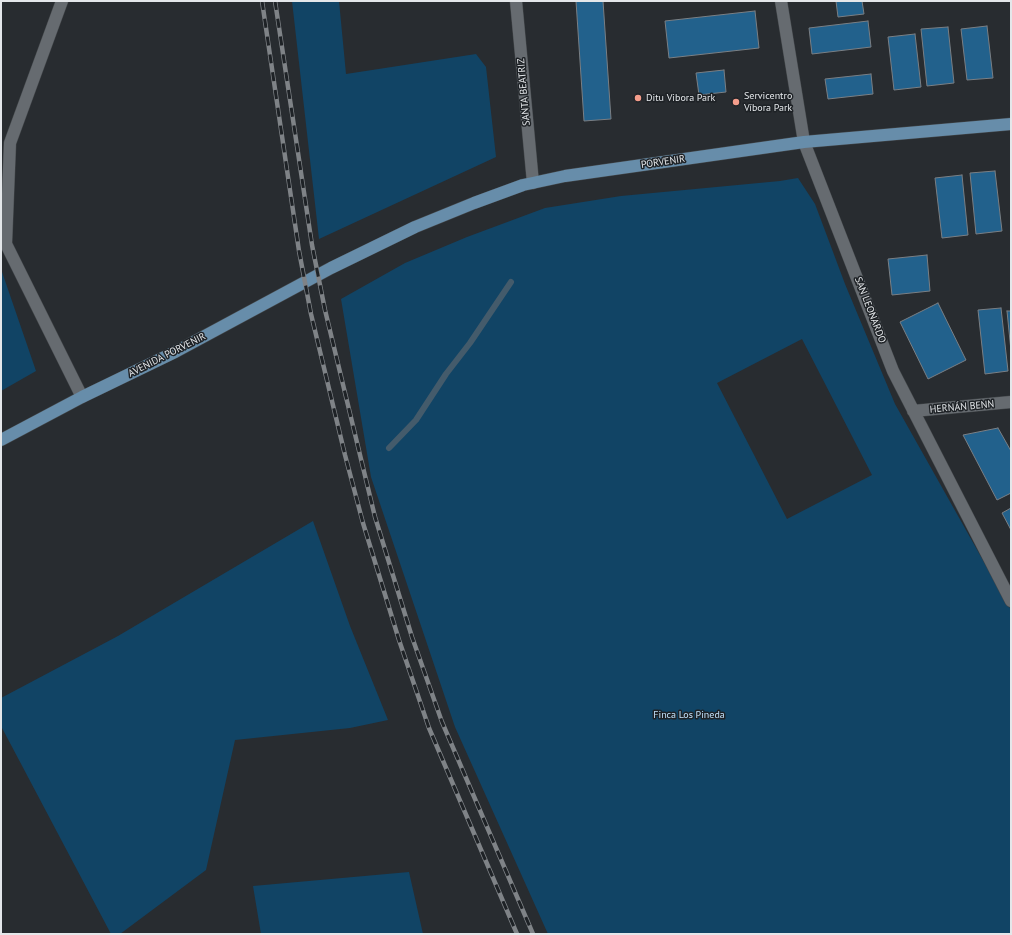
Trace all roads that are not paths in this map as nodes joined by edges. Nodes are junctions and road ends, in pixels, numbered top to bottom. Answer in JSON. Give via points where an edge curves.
{"nodes":[{"id":1,"x":62,"y":1,"type":"edge"},
{"id":2,"x":516,"y":1,"type":"edge"},
{"id":3,"x":781,"y":1,"type":"edge"},
{"id":4,"x":1011,"y":124,"type":"edge"},
{"id":5,"x":804,"y":142,"type":"junction"},
{"id":6,"x":533,"y":183,"type":"junction"},
{"id":7,"x":331,"y":268,"type":"joint"},
{"id":8,"x":82,"y":397,"type":"junction"},
{"id":9,"x":1011,"y":402,"type":"edge"},
{"id":10,"x":913,"y":411,"type":"junction"},
{"id":11,"x":1,"y":440,"type":"edge"},
{"id":12,"x":1011,"y":601,"type":"edge"}],
"edges":[{"from":1,"to":8,"type":"street","via":[[10,143],[6,244]]},
{"from":2,"to":6,"type":"street","name":"SANTA BEATRIZ"},
{"from":3,"to":5,"type":"street","name":"SAN LEONARDO"},
{"from":4,"to":5,"type":"main road","name":"PORVENIR"},
{"from":5,"to":6,"type":"main road","name":"PORVENIR","via":[[565,176]]},
{"from":5,"to":10,"type":"street","name":"SAN LEONARDO","via":[[893,371]]},
{"from":6,"to":7,"type":"main road","name":"PORVENIR","via":[[422,224]]},
{"from":7,"to":8,"type":"main road","name":"AVENIDA PORVENIR","via":[[175,352]]},
{"from":8,"to":11,"type":"main road","name":"AVENIDA PORVENIR"},
{"from":9,"to":10,"type":"street","name":"HERNÁN BENN"},
{"from":10,"to":12,"type":"street","name":"SAN LEONARDO"}]}
